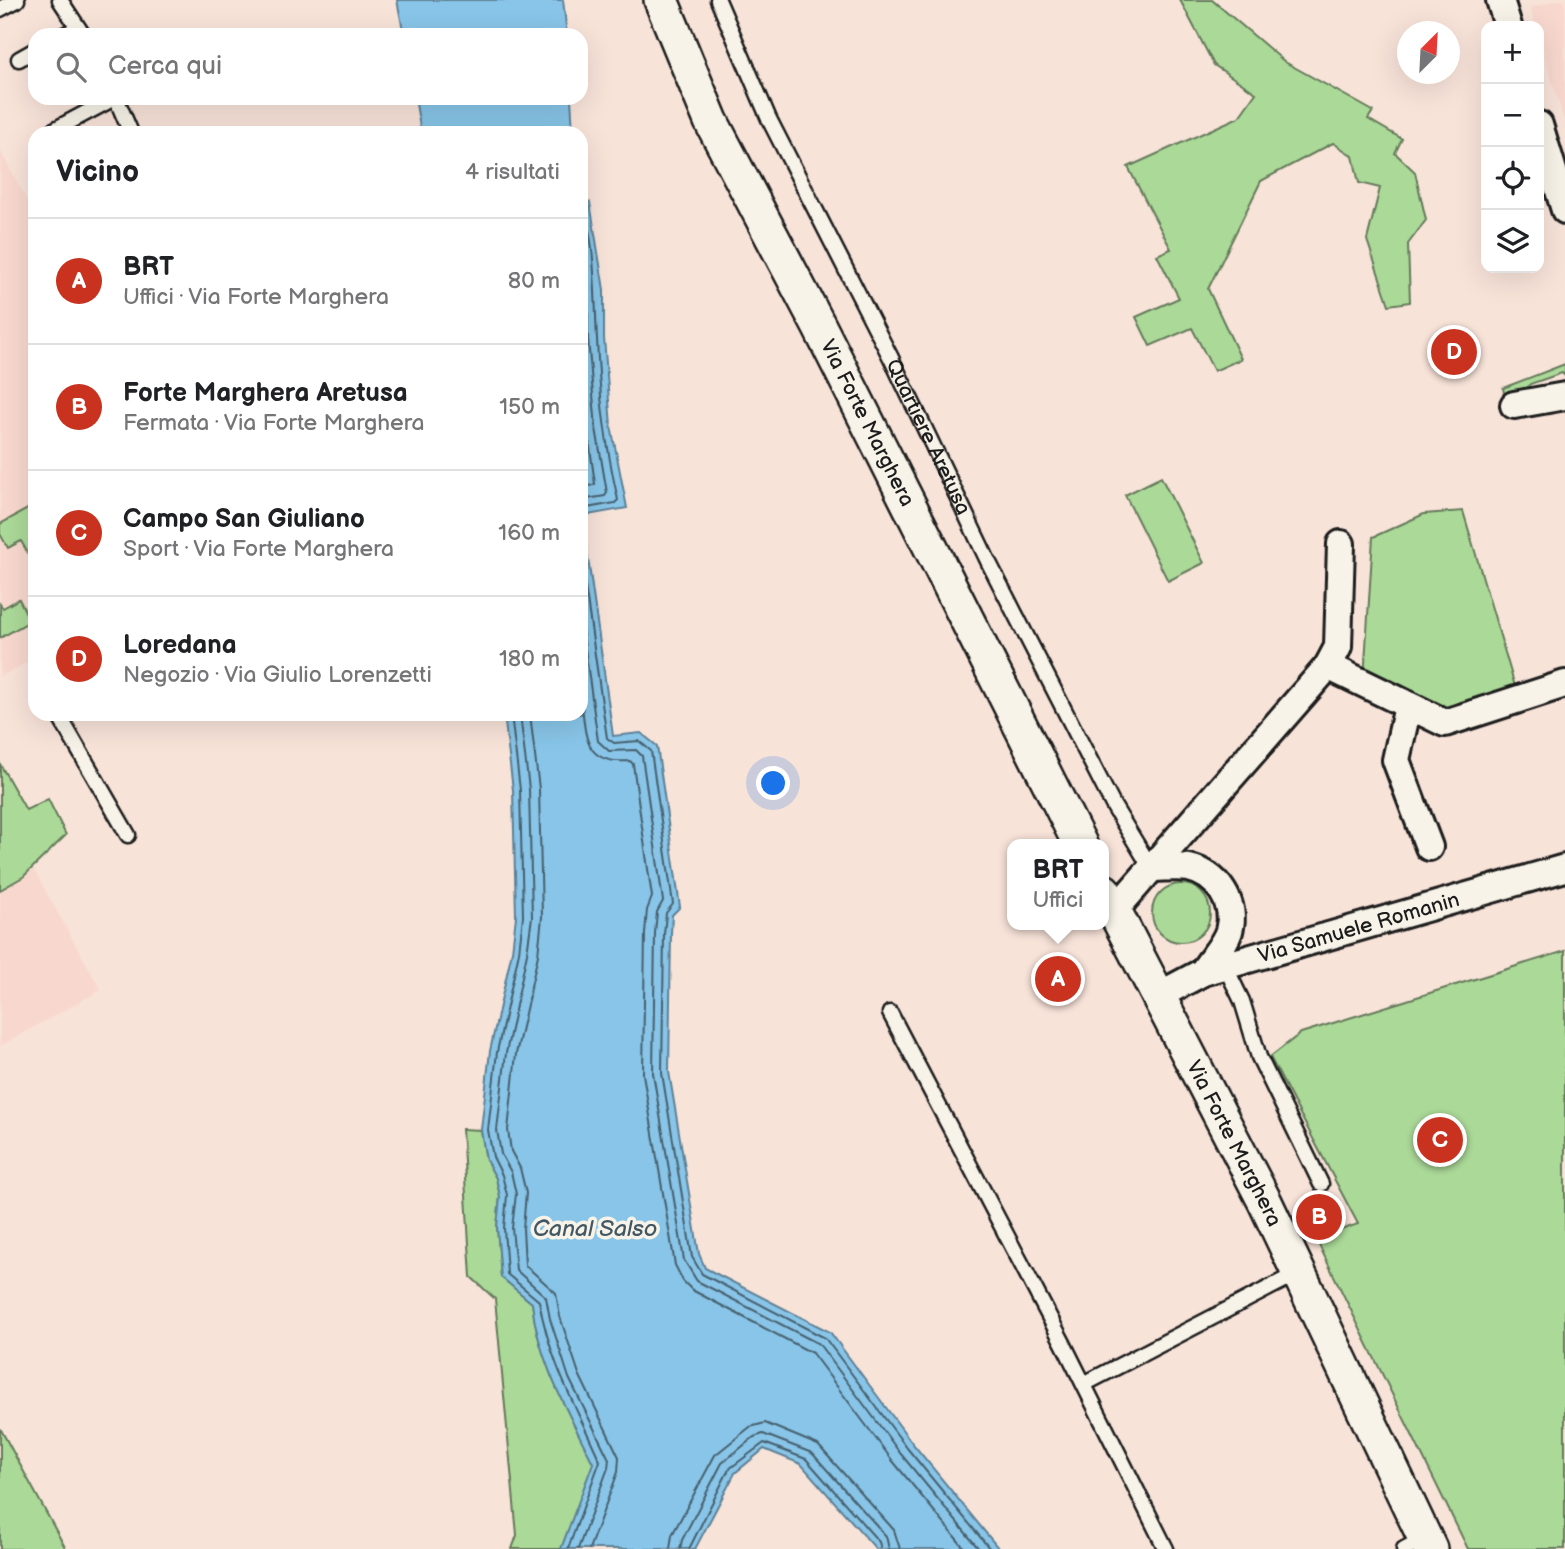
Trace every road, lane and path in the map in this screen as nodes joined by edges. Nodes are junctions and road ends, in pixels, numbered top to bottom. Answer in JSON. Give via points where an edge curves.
{"nodes":[{"id":1,"x":17,"y":0,"type":"edge"},
{"id":2,"x":60,"y":0,"type":"edge"},
{"id":3,"x":661,"y":0,"type":"edge"},
{"id":4,"x":718,"y":0,"type":"edge"},
{"id":5,"x":1500,"y":0,"type":"edge"},
{"id":6,"x":0,"y":9,"type":"edge"},
{"id":7,"x":1506,"y":21,"type":"edge"},
{"id":8,"x":79,"y":28,"type":"edge"},
{"id":9,"x":28,"y":54,"type":"edge"},
{"id":10,"x":19,"y":59,"type":"dead end"},
{"id":11,"x":102,"y":105,"type":"edge"},
{"id":12,"x":118,"y":105,"type":"edge"},
{"id":13,"x":62,"y":126,"type":"edge"},
{"id":14,"x":128,"y":126,"type":"edge"},
{"id":15,"x":1544,"y":141,"type":"edge"},
{"id":16,"x":1565,"y":209,"type":"edge"},
{"id":17,"x":1514,"y":405,"type":"dead end"},
{"id":18,"x":1563,"y":405,"type":"edge"},
{"id":19,"x":1341,"y":544,"type":"dead end"},
{"id":20,"x":1328,"y":666,"type":"junction"},
{"id":21,"x":1565,"y":684,"type":"edge"},
{"id":22,"x":1408,"y":706,"type":"junction"},
{"id":23,"x":62,"y":721,"type":"edge"},
{"id":24,"x":128,"y":835,"type":"dead end"},
{"id":25,"x":1077,"y":839,"type":"edge"},
{"id":26,"x":1429,"y":847,"type":"dead end"},
{"id":27,"x":1151,"y":868,"type":"junction"},
{"id":28,"x":1565,"y":868,"type":"edge"},
{"id":29,"x":1109,"y":901,"type":"edge"},
{"id":30,"x":1214,"y":969,"type":"junction"},
{"id":31,"x":1156,"y":997,"type":"junction"},
{"id":32,"x":890,"y":1013,"type":"dead end"},
{"id":33,"x":1321,"y":1184,"type":"dead end"},
{"id":34,"x":1298,"y":1273,"type":"junction"},
{"id":35,"x":1083,"y":1384,"type":"junction"},
{"id":36,"x":1420,"y":1545,"type":"edge"},
{"id":37,"x":1166,"y":1549,"type":"edge"}],
"edges":[{"from":1,"to":6,"type":"lane"},
{"from":2,"to":8,"type":"lane"},
{"from":3,"to":25,"type":"street","name":"Via Forte Marghera","via":[[711,121]]},
{"from":4,"to":27,"type":"lane","name":"Quartiere Aretusa","via":[[769,118],[988,561],[1101,783]]},
{"from":5,"to":7,"type":"street"},
{"from":9,"to":10,"type":"lane"},
{"from":11,"to":13,"type":"lane"},
{"from":12,"to":14,"type":"lane"},
{"from":15,"to":16,"type":"street"},
{"from":17,"to":18,"type":"street"},
{"from":19,"to":20,"type":"street","via":[[1338,647]]},
{"from":20,"to":22,"type":"street"},
{"from":20,"to":27,"type":"street"},
{"from":21,"to":22,"type":"street","via":[[1445,723]]},
{"from":22,"to":26,"type":"street","via":[[1396,760]]},
{"from":23,"to":24,"type":"lane"},
{"from":27,"to":29,"type":"street"},
{"from":27,"to":30,"type":"street","via":[[1188,868],[1203,873],[1225,895],[1230,929]]},
{"from":28,"to":30,"type":"street","name":"Via Samuele Romanin"},
{"from":29,"to":31,"type":"street","name":"Via Forte Marghera"},
{"from":30,"to":31,"type":"street","name":"Via Samuele Romanin"},
{"from":30,"to":33,"type":"lane","via":[[1242,1001],[1259,1057]]},
{"from":31,"to":34,"type":"street","name":"Via Forte Marghera"},
{"from":32,"to":35,"type":"lane"},
{"from":34,"to":35,"type":"lane"},
{"from":34,"to":36,"type":"street","name":"Via Forte Marghera"},
{"from":35,"to":37,"type":"lane"}]}
